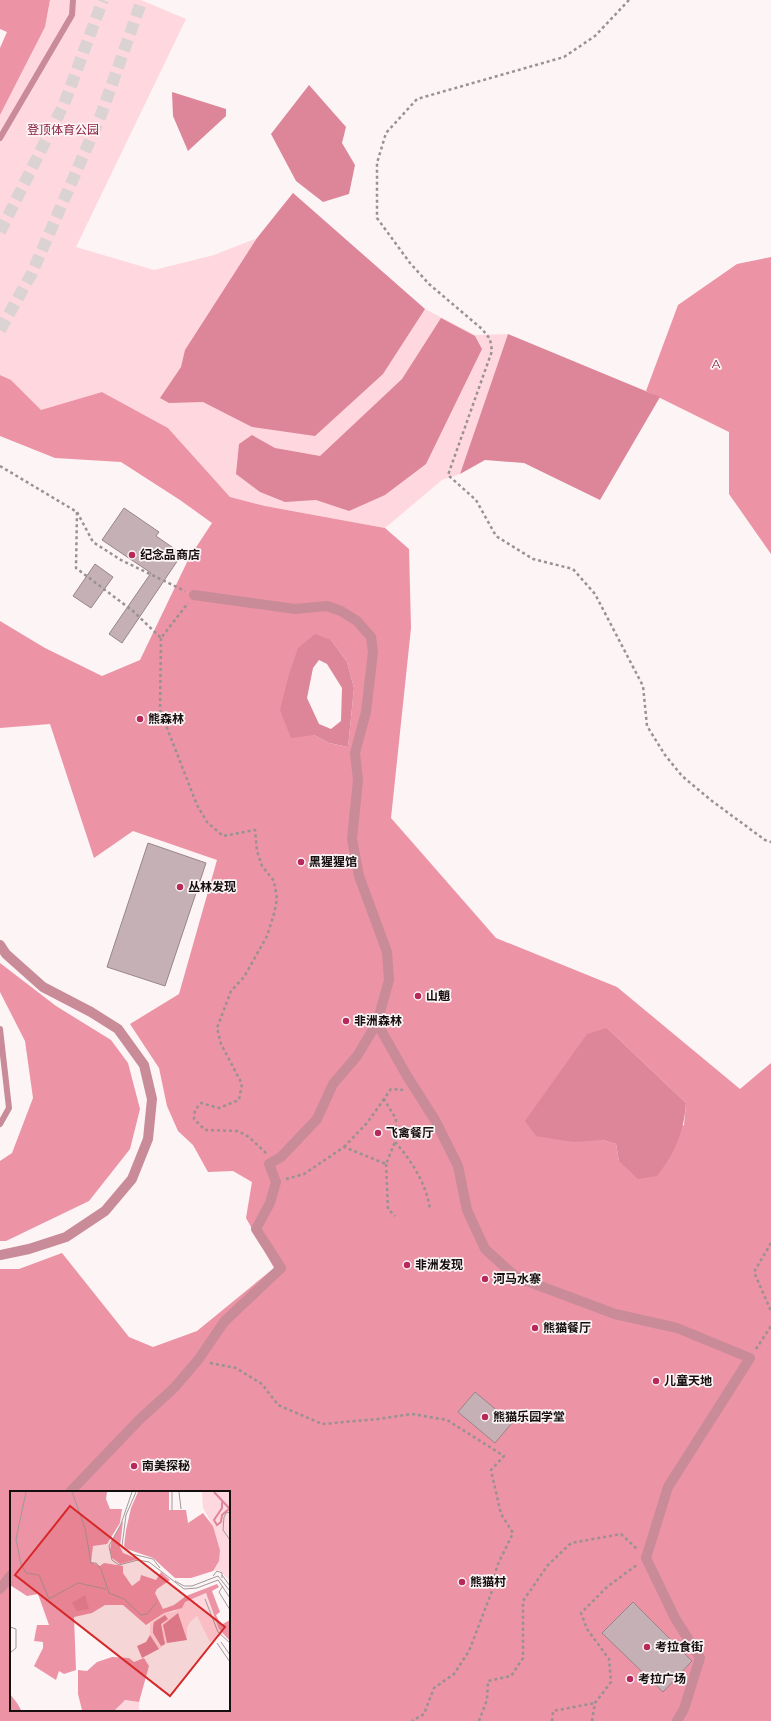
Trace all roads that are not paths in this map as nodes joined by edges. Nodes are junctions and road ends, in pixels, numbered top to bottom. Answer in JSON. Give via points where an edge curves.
{"nodes":[{"id":1,"x":73,"y":0,"type":"edge"},
{"id":2,"x":0,"y":138,"type":"edge"},
{"id":3,"x":194,"y":595,"type":"road end"},
{"id":4,"x":0,"y":945,"type":"edge"},
{"id":5,"x":377,"y":1023,"type":"junction"},
{"id":6,"x":0,"y":1029,"type":"edge"},
{"id":7,"x":0,"y":1124,"type":"edge"},
{"id":8,"x":0,"y":1255,"type":"edge"},
{"id":9,"x":71,"y":1491,"type":"edge"},
{"id":10,"x":10,"y":1576,"type":"edge"},
{"id":11,"x":0,"y":1589,"type":"edge"},
{"id":12,"x":677,"y":1721,"type":"edge"}],
"edges":[{"from":1,"to":2,"type":"lane","via":[[72,15]]},
{"from":3,"to":5,"type":"street","via":[[295,609],[327,606],[357,621],[371,637],[373,652],[366,712],[355,753],[358,780],[352,839],[359,876],[387,952],[389,980]]},
{"from":4,"to":8,"type":"street","via":[[6,954],[43,987],[92,1012],[118,1029],[144,1065],[152,1099],[148,1139],[132,1179],[105,1211],[66,1237]]},
{"from":5,"to":9,"type":"street","via":[[357,1056],[333,1084],[317,1119],[281,1156],[269,1164],[276,1182],[270,1203],[256,1228],[281,1268],[224,1322],[198,1360],[174,1388],[139,1420]]},
{"from":5,"to":12,"type":"street","via":[[435,1120],[458,1166],[467,1210],[485,1249],[516,1277],[615,1314],[677,1328],[750,1358],[668,1487],[646,1558],[675,1618],[700,1658],[684,1709]]},
{"from":6,"to":7,"type":"lane","via":[[9,1108]]},
{"from":10,"to":11,"type":"street"}]}
